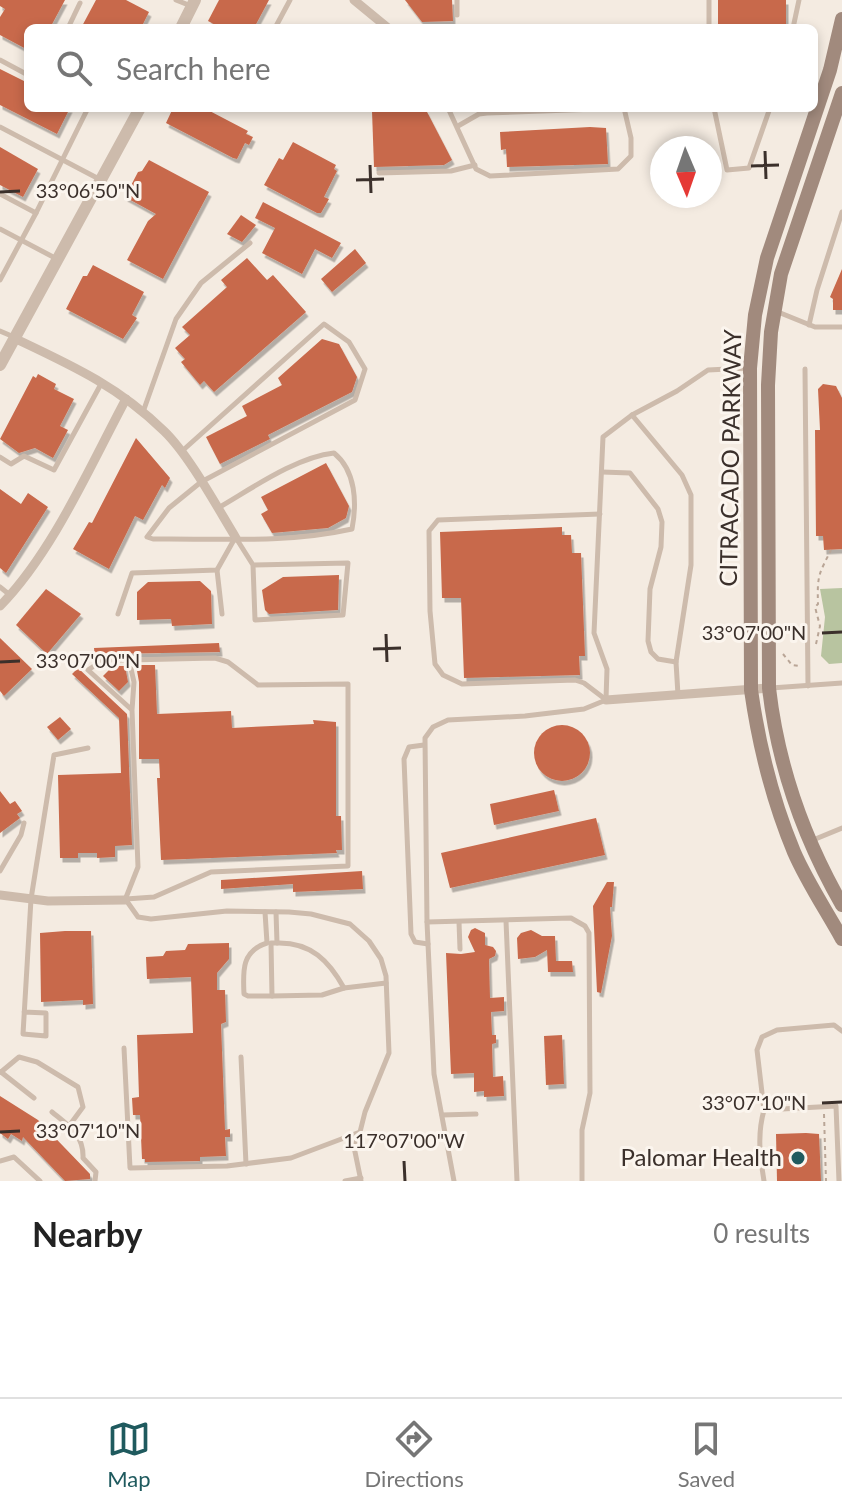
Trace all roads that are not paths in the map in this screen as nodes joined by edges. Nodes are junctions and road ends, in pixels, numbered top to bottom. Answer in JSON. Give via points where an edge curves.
{"nodes":[{"id":1,"x":176,"y":0,"type":"edge"},
{"id":2,"x":290,"y":0,"type":"edge"},
{"id":3,"x":457,"y":0,"type":"edge"},
{"id":4,"x":709,"y":0,"type":"edge"},
{"id":5,"x":799,"y":0,"type":"edge"},
{"id":6,"x":362,"y":2,"type":"edge"},
{"id":7,"x":80,"y":3,"type":"dead end"},
{"id":8,"x":193,"y":3,"type":"edge"},
{"id":9,"x":457,"y":15,"type":"dead end"},
{"id":10,"x":842,"y":19,"type":"edge"},
{"id":11,"x":70,"y":24,"type":"edge"},
{"id":12,"x":184,"y":24,"type":"edge"},
{"id":13,"x":277,"y":24,"type":"edge"},
{"id":14,"x":384,"y":24,"type":"edge"},
{"id":15,"x":709,"y":24,"type":"edge"},
{"id":16,"x":794,"y":24,"type":"edge"},
{"id":17,"x":0,"y":60,"type":"edge"},
{"id":18,"x":24,"y":73,"type":"edge"},
{"id":19,"x":842,"y":93,"type":"edge"},
{"id":20,"x":818,"y":108,"type":"edge"},
{"id":21,"x":86,"y":112,"type":"edge"},
{"id":22,"x":138,"y":112,"type":"edge"},
{"id":23,"x":450,"y":112,"type":"edge"},
{"id":24,"x":514,"y":112,"type":"edge"},
{"id":25,"x":625,"y":112,"type":"edge"},
{"id":26,"x":715,"y":112,"type":"edge"},
{"id":27,"x":769,"y":112,"type":"edge"},
{"id":28,"x":817,"y":112,"type":"edge"},
{"id":29,"x":814,"y":120,"type":"junction"},
{"id":30,"x":458,"y":126,"type":"junction"},
{"id":31,"x":0,"y":127,"type":"edge"},
{"id":32,"x":837,"y":127,"type":"edge"},
{"id":33,"x":63,"y":160,"type":"junction"},
{"id":34,"x":475,"y":165,"type":"junction"},
{"id":35,"x":379,"y":173,"type":"dead end"},
{"id":36,"x":100,"y":179,"type":"junction"},
{"id":37,"x":0,"y":194,"type":"edge"},
{"id":38,"x":842,"y":212,"type":"edge"},
{"id":39,"x":36,"y":213,"type":"junction"},
{"id":40,"x":0,"y":229,"type":"edge"},
{"id":41,"x":21,"y":239,"type":"junction"},
{"id":42,"x":250,"y":243,"type":"dead end"},
{"id":43,"x":58,"y":260,"type":"junction"},
{"id":44,"x":0,"y":280,"type":"edge"},
{"id":45,"x":773,"y":311,"type":"junction"},
{"id":46,"x":809,"y":325,"type":"junction"},
{"id":47,"x":842,"y":327,"type":"edge"},
{"id":48,"x":0,"y":331,"type":"edge"},
{"id":49,"x":14,"y":338,"type":"junction"},
{"id":50,"x":0,"y":365,"type":"edge"},
{"id":51,"x":750,"y":368,"type":"junction"},
{"id":52,"x":805,"y":369,"type":"dead end"},
{"id":53,"x":103,"y":381,"type":"junction"},
{"id":54,"x":126,"y":399,"type":"junction"},
{"id":55,"x":142,"y":413,"type":"junction"},
{"id":56,"x":632,"y":415,"type":"junction"},
{"id":57,"x":180,"y":453,"type":"junction"},
{"id":58,"x":0,"y":457,"type":"edge"},
{"id":59,"x":602,"y":472,"type":"junction"},
{"id":60,"x":201,"y":482,"type":"junction"},
{"id":61,"x":217,"y":508,"type":"junction"},
{"id":62,"x":600,"y":514,"type":"junction"},
{"id":63,"x":236,"y":538,"type":"junction"},
{"id":64,"x":253,"y":565,"type":"junction"},
{"id":65,"x":217,"y":570,"type":"junction"},
{"id":66,"x":0,"y":587,"type":"edge"},
{"id":67,"x":10,"y":595,"type":"junction"},
{"id":68,"x":0,"y":606,"type":"edge"},
{"id":69,"x":118,"y":614,"type":"dead end"},
{"id":70,"x":222,"y":614,"type":"dead end"},
{"id":71,"x":129,"y":660,"type":"junction"},
{"id":72,"x":676,"y":662,"type":"junction"},
{"id":73,"x":842,"y":683,"type":"edge"},
{"id":74,"x":808,"y":686,"type":"junction"},
{"id":75,"x":769,"y":688,"type":"junction"},
{"id":76,"x":751,"y":690,"type":"junction"},
{"id":77,"x":678,"y":695,"type":"junction"},
{"id":78,"x":606,"y":700,"type":"junction"},
{"id":79,"x":132,"y":710,"type":"junction"},
{"id":80,"x":424,"y":745,"type":"junction"},
{"id":81,"x":88,"y":748,"type":"dead end"},
{"id":82,"x":24,"y":823,"type":"dead end"},
{"id":83,"x":842,"y":828,"type":"edge"},
{"id":84,"x":809,"y":842,"type":"junction"},
{"id":85,"x":0,"y":871,"type":"edge"},
{"id":86,"x":0,"y":895,"type":"edge"},
{"id":87,"x":31,"y":899,"type":"junction"},
{"id":88,"x":125,"y":900,"type":"junction"},
{"id":89,"x":842,"y":905,"type":"edge"},
{"id":90,"x":265,"y":912,"type":"junction"},
{"id":91,"x":276,"y":912,"type":"junction"},
{"id":92,"x":506,"y":921,"type":"junction"},
{"id":93,"x":427,"y":922,"type":"junction"},
{"id":94,"x":459,"y":922,"type":"junction"},
{"id":95,"x":842,"y":939,"type":"edge"},
{"id":96,"x":272,"y":943,"type":"junction"},
{"id":97,"x":428,"y":944,"type":"junction"},
{"id":98,"x":460,"y":949,"type":"dead end"},
{"id":99,"x":386,"y":983,"type":"junction"},
{"id":100,"x":344,"y":988,"type":"junction"},
{"id":101,"x":273,"y":996,"type":"junction"},
{"id":102,"x":24,"y":1012,"type":"junction"},
{"id":103,"x":842,"y":1031,"type":"edge"},
{"id":104,"x":124,"y":1048,"type":"dead end"},
{"id":105,"x":241,"y":1057,"type":"dead end"},
{"id":106,"x":0,"y":1072,"type":"edge"},
{"id":107,"x":34,"y":1098,"type":"dead end"},
{"id":108,"x":839,"y":1106,"type":"edge"},
{"id":109,"x":764,"y":1110,"type":"junction"},
{"id":110,"x":52,"y":1112,"type":"dead end"},
{"id":111,"x":476,"y":1114,"type":"dead end"},
{"id":112,"x":442,"y":1115,"type":"junction"},
{"id":113,"x":69,"y":1126,"type":"junction"},
{"id":114,"x":360,"y":1132,"type":"junction"},
{"id":115,"x":0,"y":1161,"type":"edge"},
{"id":116,"x":246,"y":1164,"type":"junction"},
{"id":117,"x":361,"y":1179,"type":"edge"},
{"id":118,"x":40,"y":1181,"type":"edge"},
{"id":119,"x":95,"y":1181,"type":"edge"},
{"id":120,"x":345,"y":1181,"type":"edge"},
{"id":121,"x":454,"y":1181,"type":"edge"},
{"id":122,"x":517,"y":1181,"type":"edge"},
{"id":123,"x":582,"y":1181,"type":"edge"},
{"id":124,"x":764,"y":1181,"type":"edge"},
{"id":125,"x":839,"y":1181,"type":"edge"}],
"edges":[{"from":1,"to":8,"type":"lane"},
{"from":2,"to":13,"type":"lane"},
{"from":3,"to":9,"type":"lane"},
{"from":4,"to":15,"type":"lane"},
{"from":5,"to":16,"type":"lane"},
{"from":6,"to":14,"type":"street"},
{"from":7,"to":11,"type":"lane"},
{"from":8,"to":12,"type":"street"},
{"from":10,"to":20,"type":"main road","name":"CITRACADO PARKWAY"},
{"from":17,"to":18,"type":"lane"},
{"from":19,"to":32,"type":"main road","name":"CITRACADO PARKWAY"},
{"from":21,"to":33,"type":"lane"},
{"from":22,"to":36,"type":"street"},
{"from":23,"to":30,"type":"lane"},
{"from":24,"to":30,"type":"lane","via":[[479,114]]},
{"from":25,"to":34,"type":"lane","via":[[631,156],[618,169],[490,176]]},
{"from":26,"to":27,"type":"lane","via":[[727,170],[749,168]]},
{"from":28,"to":29,"type":"main road","name":"CITRACADO PARKWAY"},
{"from":29,"to":32,"type":"main road"},
{"from":29,"to":51,"type":"main road","name":"CITRACADO PARKWAY","via":[[767,258]]},
{"from":30,"to":34,"type":"lane"},
{"from":31,"to":33,"type":"lane"},
{"from":32,"to":45,"type":"main road","name":"CITRACADO PARKWAY","via":[[781,274]]},
{"from":33,"to":36,"type":"lane"},
{"from":33,"to":39,"type":"lane"},
{"from":34,"to":35,"type":"lane"},
{"from":36,"to":43,"type":"street"},
{"from":37,"to":39,"type":"lane"},
{"from":38,"to":46,"type":"lane"},
{"from":39,"to":41,"type":"lane"},
{"from":40,"to":41,"type":"lane"},
{"from":41,"to":43,"type":"lane"},
{"from":41,"to":44,"type":"lane"},
{"from":42,"to":55,"type":"lane","via":[[201,283],[176,319]]},
{"from":43,"to":49,"type":"street"},
{"from":45,"to":46,"type":"lane"},
{"from":45,"to":75,"type":"main road","name":"CITRACADO PARKWAY","via":[[768,385]]},
{"from":46,"to":47,"type":"lane"},
{"from":48,"to":49,"type":"lane"},
{"from":49,"to":50,"type":"street"},
{"from":49,"to":53,"type":"street"},
{"from":51,"to":56,"type":"lane","via":[[708,370]]},
{"from":51,"to":76,"type":"main road","name":"CITRACADO PARKWAY"},
{"from":52,"to":74,"type":"lane"},
{"from":53,"to":54,"type":"street"},
{"from":53,"to":58,"type":"lane","via":[[54,470],[24,456],[11,464]]},
{"from":54,"to":55,"type":"street"},
{"from":54,"to":67,"type":"street","via":[[70,505]]},
{"from":55,"to":57,"type":"street"},
{"from":56,"to":59,"type":"lane","via":[[603,437]]},
{"from":56,"to":72,"type":"lane","via":[[682,475],[691,495],[691,565]]},
{"from":57,"to":60,"type":"street"},
{"from":57,"to":60,"type":"lane","via":[[324,324],[349,342],[365,369],[355,400]]},
{"from":59,"to":62,"type":"lane"},
{"from":59,"to":72,"type":"lane","via":[[630,473],[661,516],[648,647],[658,659]]},
{"from":60,"to":61,"type":"street"},
{"from":60,"to":63,"type":"lane","via":[[169,508],[147,537]]},
{"from":61,"to":63,"type":"street"},
{"from":61,"to":63,"type":"lane","via":[[319,455],[334,453],[345,462],[354,492],[352,529],[291,540]]},
{"from":62,"to":78,"type":"lane","via":[[594,633],[607,669]]},
{"from":62,"to":78,"type":"lane","via":[[438,520],[429,531],[430,611],[435,664],[453,681],[575,680]]},
{"from":63,"to":64,"type":"lane"},
{"from":63,"to":65,"type":"lane"},
{"from":64,"to":64,"type":"lane","via":[[255,620],[343,615],[348,563]]},
{"from":65,"to":69,"type":"lane","via":[[132,573]]},
{"from":65,"to":70,"type":"lane"},
{"from":66,"to":67,"type":"lane"},
{"from":67,"to":68,"type":"street"},
{"from":71,"to":79,"type":"lane"},
{"from":71,"to":79,"type":"lane","via":[[103,660],[88,670]]},
{"from":71,"to":88,"type":"lane","via":[[215,658],[258,685],[348,684],[348,866],[211,872],[154,897]]},
{"from":72,"to":77,"type":"lane"},
{"from":73,"to":74,"type":"lane"},
{"from":74,"to":75,"type":"lane"},
{"from":75,"to":76,"type":"street"},
{"from":75,"to":84,"type":"main road","name":"CITRACADO PARKWAY","via":[[786,775]]},
{"from":76,"to":77,"type":"street"},
{"from":76,"to":95,"type":"main road","name":"CITRACADO PARKWAY","via":[[776,803],[795,853]]},
{"from":77,"to":78,"type":"street"},
{"from":78,"to":80,"type":"lane","via":[[584,709],[448,720],[428,732]]},
{"from":79,"to":88,"type":"lane","via":[[138,867]]},
{"from":80,"to":93,"type":"lane"},
{"from":80,"to":97,"type":"lane","via":[[409,747],[404,759],[411,934],[415,942]]},
{"from":81,"to":87,"type":"lane","via":[[54,755]]},
{"from":82,"to":85,"type":"lane"},
{"from":83,"to":84,"type":"lane"},
{"from":84,"to":89,"type":"main road","name":"CITRACADO PARKWAY"},
{"from":86,"to":87,"type":"street"},
{"from":87,"to":88,"type":"street"},
{"from":87,"to":102,"type":"lane"},
{"from":88,"to":90,"type":"lane","via":[[138,917],[159,920]]},
{"from":90,"to":91,"type":"lane"},
{"from":90,"to":96,"type":"lane"},
{"from":91,"to":96,"type":"lane"},
{"from":91,"to":99,"type":"lane","via":[[350,924],[381,959]]},
{"from":92,"to":94,"type":"lane"},
{"from":92,"to":122,"type":"lane"},
{"from":92,"to":123,"type":"lane","via":[[571,918],[589,933],[590,1093],[582,1130]]},
{"from":93,"to":94,"type":"lane"},
{"from":93,"to":97,"type":"lane"},
{"from":94,"to":98,"type":"lane"},
{"from":96,"to":100,"type":"lane","via":[[316,952]]},
{"from":96,"to":101,"type":"lane"},
{"from":96,"to":101,"type":"lane","via":[[258,946],[243,965],[244,994]]},
{"from":97,"to":112,"type":"lane","via":[[434,1074]]},
{"from":99,"to":100,"type":"lane"},
{"from":99,"to":114,"type":"lane","via":[[389,1053]]},
{"from":100,"to":101,"type":"lane","via":[[322,995]]},
{"from":102,"to":102,"type":"lane","via":[[46,1013],[46,1036],[23,1034]]},
{"from":103,"to":109,"type":"lane","via":[[834,1025],[777,1030],[762,1037],[757,1050]]},
{"from":104,"to":116,"type":"lane","via":[[130,1168]]},
{"from":105,"to":116,"type":"lane"},
{"from":106,"to":107,"type":"lane"},
{"from":106,"to":113,"type":"lane","via":[[19,1057],[78,1087],[83,1107]]},
{"from":108,"to":109,"type":"lane"},
{"from":108,"to":125,"type":"lane"},
{"from":109,"to":124,"type":"lane","via":[[759,1146]]},
{"from":110,"to":113,"type":"lane"},
{"from":111,"to":112,"type":"lane"},
{"from":112,"to":121,"type":"lane"},
{"from":113,"to":119,"type":"lane","via":[[84,1145],[83,1158],[96,1172]]},
{"from":114,"to":116,"type":"lane","via":[[291,1158]]},
{"from":114,"to":117,"type":"lane","via":[[354,1147]]},
{"from":115,"to":118,"type":"lane","via":[[14,1157]]},
{"from":117,"to":120,"type":"lane"}]}
